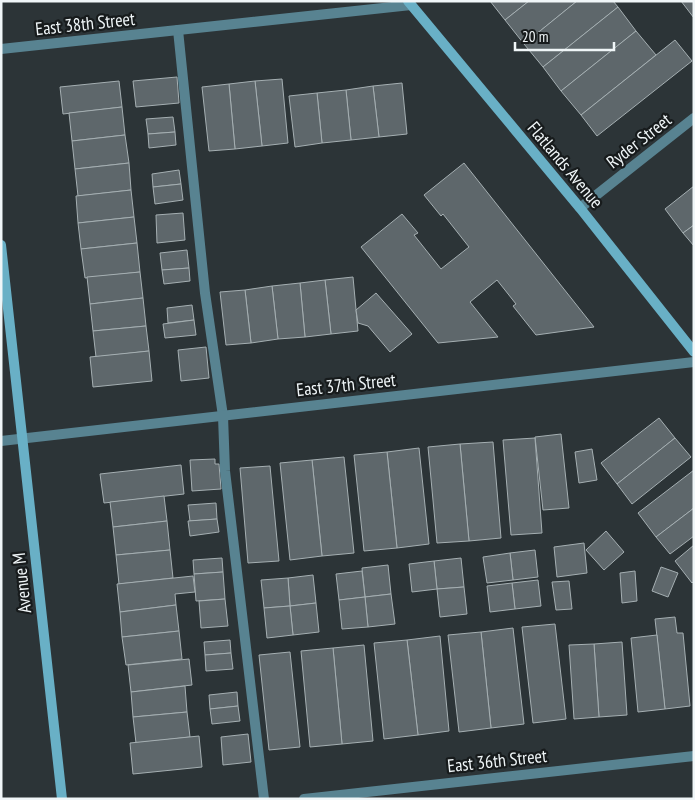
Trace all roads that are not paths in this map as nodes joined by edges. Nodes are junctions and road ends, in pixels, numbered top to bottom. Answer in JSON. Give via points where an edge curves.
{"nodes":[{"id":1,"x":409,"y":3,"type":"edge"},
{"id":2,"x":178,"y":30,"type":"junction"},
{"id":3,"x":1,"y":49,"type":"edge"},
{"id":4,"x":694,"y":118,"type":"edge"},
{"id":5,"x":580,"y":208,"type":"junction"},
{"id":6,"x":1,"y":245,"type":"edge"},
{"id":7,"x":694,"y":352,"type":"edge"},
{"id":8,"x":694,"y":362,"type":"edge"},
{"id":9,"x":223,"y":416,"type":"junction"},
{"id":10,"x":22,"y":438,"type":"junction"},
{"id":11,"x":1,"y":440,"type":"edge"},
{"id":12,"x":694,"y":756,"type":"edge"},
{"id":13,"x":62,"y":799,"type":"edge"},
{"id":14,"x":264,"y":799,"type":"edge"},
{"id":15,"x":304,"y":799,"type":"edge"}],
"edges":[{"from":1,"to":2,"type":"street","name":"East 38th Street"},
{"from":1,"to":5,"type":"main road","name":"Flatlands Avenue"},
{"from":2,"to":3,"type":"street","name":"East 38th Street"},
{"from":2,"to":9,"type":"street","via":[[205,293]]},
{"from":4,"to":5,"type":"street","name":"Ryder Street"},
{"from":5,"to":7,"type":"main road","name":"Flatlands Avenue"},
{"from":6,"to":10,"type":"main road","name":"Avenue M"},
{"from":8,"to":9,"type":"street","name":"East 37th Street"},
{"from":9,"to":10,"type":"street","name":"East 37th Street"},
{"from":9,"to":14,"type":"street","via":[[226,480]]},
{"from":10,"to":11,"type":"street","name":"East 37th Street"},
{"from":10,"to":13,"type":"main road","name":"Avenue M"},
{"from":12,"to":15,"type":"street","name":"East 36th Street"}]}
